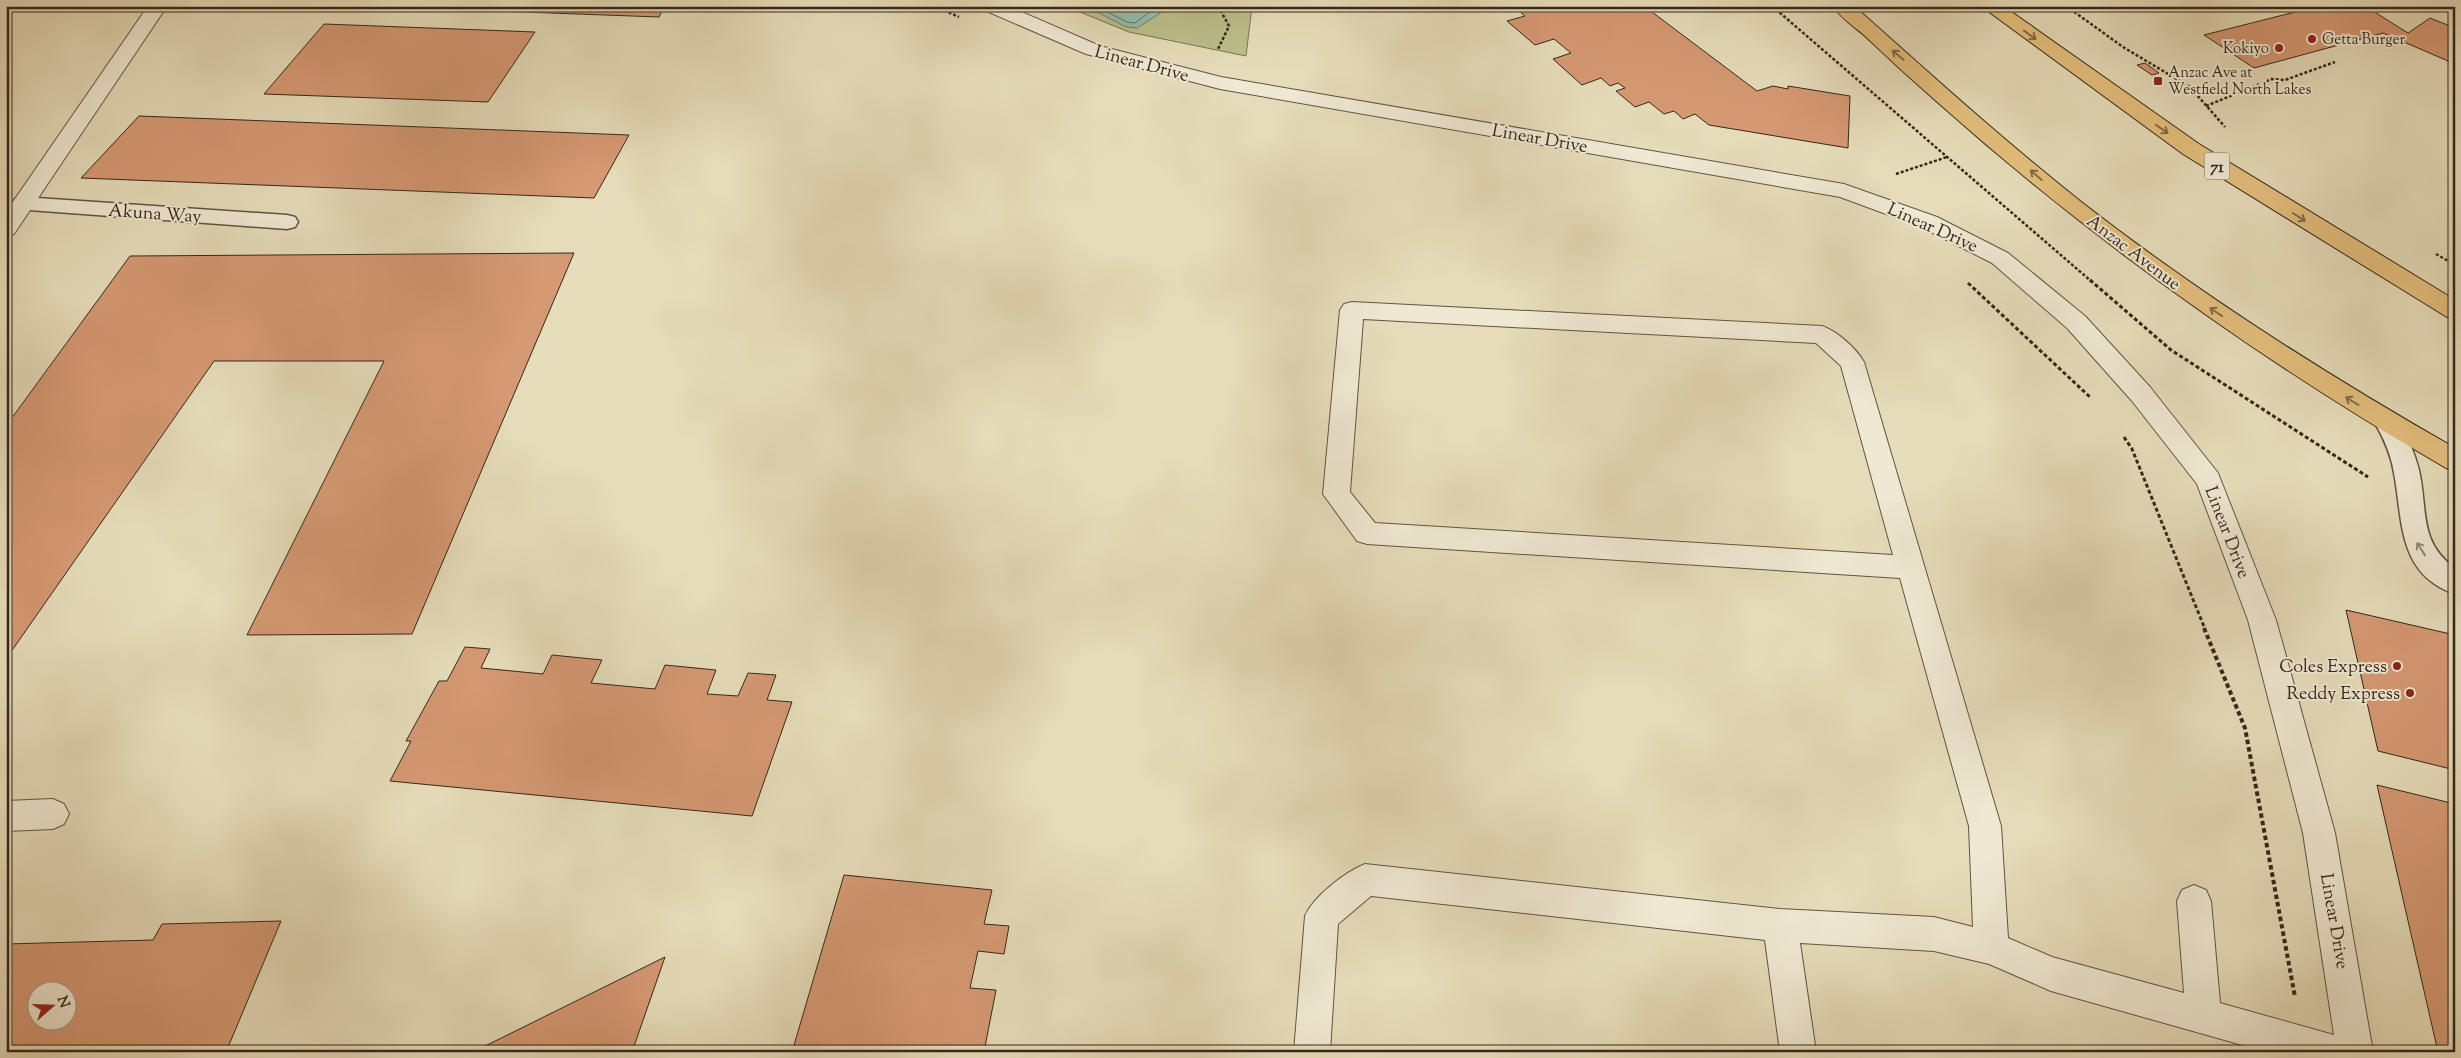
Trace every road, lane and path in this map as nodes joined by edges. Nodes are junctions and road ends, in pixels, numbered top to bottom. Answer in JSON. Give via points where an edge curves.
{"nodes":[{"id":1,"x":158,"y":6,"type":"edge"},
{"id":2,"x":991,"y":6,"type":"edge"},
{"id":3,"x":1218,"y":6,"type":"edge"},
{"id":4,"x":1772,"y":6,"type":"edge"},
{"id":5,"x":1842,"y":6,"type":"edge"},
{"id":6,"x":1990,"y":6,"type":"edge"},
{"id":7,"x":2066,"y":6,"type":"edge"},
{"id":8,"x":1216,"y":54,"type":"dead end"},
{"id":9,"x":2335,"y":62,"type":"dead end"},
{"id":10,"x":2206,"y":106,"type":"junction"},
{"id":11,"x":2230,"y":131,"type":"dead end"},
{"id":12,"x":23,"y":204,"type":"junction"},
{"id":13,"x":287,"y":222,"type":"dead end"},
{"id":14,"x":6,"y":229,"type":"edge"},
{"id":15,"x":2431,"y":252,"type":"dead end"},
{"id":16,"x":2455,"y":265,"type":"edge"},
{"id":17,"x":2455,"y":311,"type":"edge"},
{"id":18,"x":2387,"y":422,"type":"junction"},
{"id":19,"x":2455,"y":461,"type":"edge"},
{"id":20,"x":2409,"y":501,"type":"junction"},
{"id":21,"x":1911,"y":567,"type":"junction"},
{"id":22,"x":2455,"y":583,"type":"edge"},
{"id":23,"x":53,"y":814,"type":"dead end"},
{"id":24,"x":6,"y":816,"type":"edge"},
{"id":25,"x":2194,"y":901,"type":"dead end"},
{"id":26,"x":1780,"y":925,"type":"junction"},
{"id":27,"x":1991,"y":948,"type":"junction"},
{"id":28,"x":2204,"y":1018,"type":"junction"},
{"id":29,"x":1312,"y":1052,"type":"edge"},
{"id":30,"x":1798,"y":1052,"type":"edge"},
{"id":31,"x":2332,"y":1052,"type":"edge"},
{"id":32,"x":2355,"y":1052,"type":"edge"}],
"edges":[{"from":1,"to":12,"type":"street"},
{"from":2,"to":32,"type":"street","name":"Linear Drive","via":[[1092,50],[1220,83],[1844,191],[1929,222],[2000,258],[2076,322],[2141,394],[2209,480],[2262,620],[2319,833]]},
{"from":3,"to":8,"type":"path","via":[[1229,26]]},
{"from":4,"to":20,"type":"path","via":[[2171,350]]},
{"from":18,"to":5,"type":"highway","name":"Anzac Avenue","one_way":true,"via":[[2201,302],[2073,206]]},
{"from":6,"to":17,"type":"highway","number":"71","one_way":true,"via":[[2191,149]]},
{"from":7,"to":10,"type":"path","via":[[2123,47],[2190,87]]},
{"from":9,"to":10,"type":"path","via":[[2285,80],[2272,79]]},
{"from":10,"to":11,"type":"path"},
{"from":12,"to":13,"type":"lane","name":"Akuna Way"},
{"from":12,"to":14,"type":"street"},
{"from":15,"to":16,"type":"path"},
{"from":18,"to":19,"type":"highway","name":"Anzac Avenue"},
{"from":18,"to":20,"type":"lane","via":[[2402,453]]},
{"from":22,"to":20,"type":"lane","one_way":true,"via":[[2428,560],[2417,542]]},
{"from":21,"to":21,"type":"street","via":[[1852,362],[1822,335],[1352,310],[1336,494],[1367,533]]},
{"from":21,"to":27,"type":"street","via":[[1985,826]]},
{"from":23,"to":24,"type":"street"},
{"from":25,"to":28,"type":"street"},
{"from":26,"to":27,"type":"street","via":[[1934,934]]},
{"from":26,"to":29,"type":"street","via":[[1366,880],[1322,916]]},
{"from":26,"to":30,"type":"street"},
{"from":27,"to":28,"type":"street","via":[[2051,974]]},
{"from":28,"to":31,"type":"street"}]}
